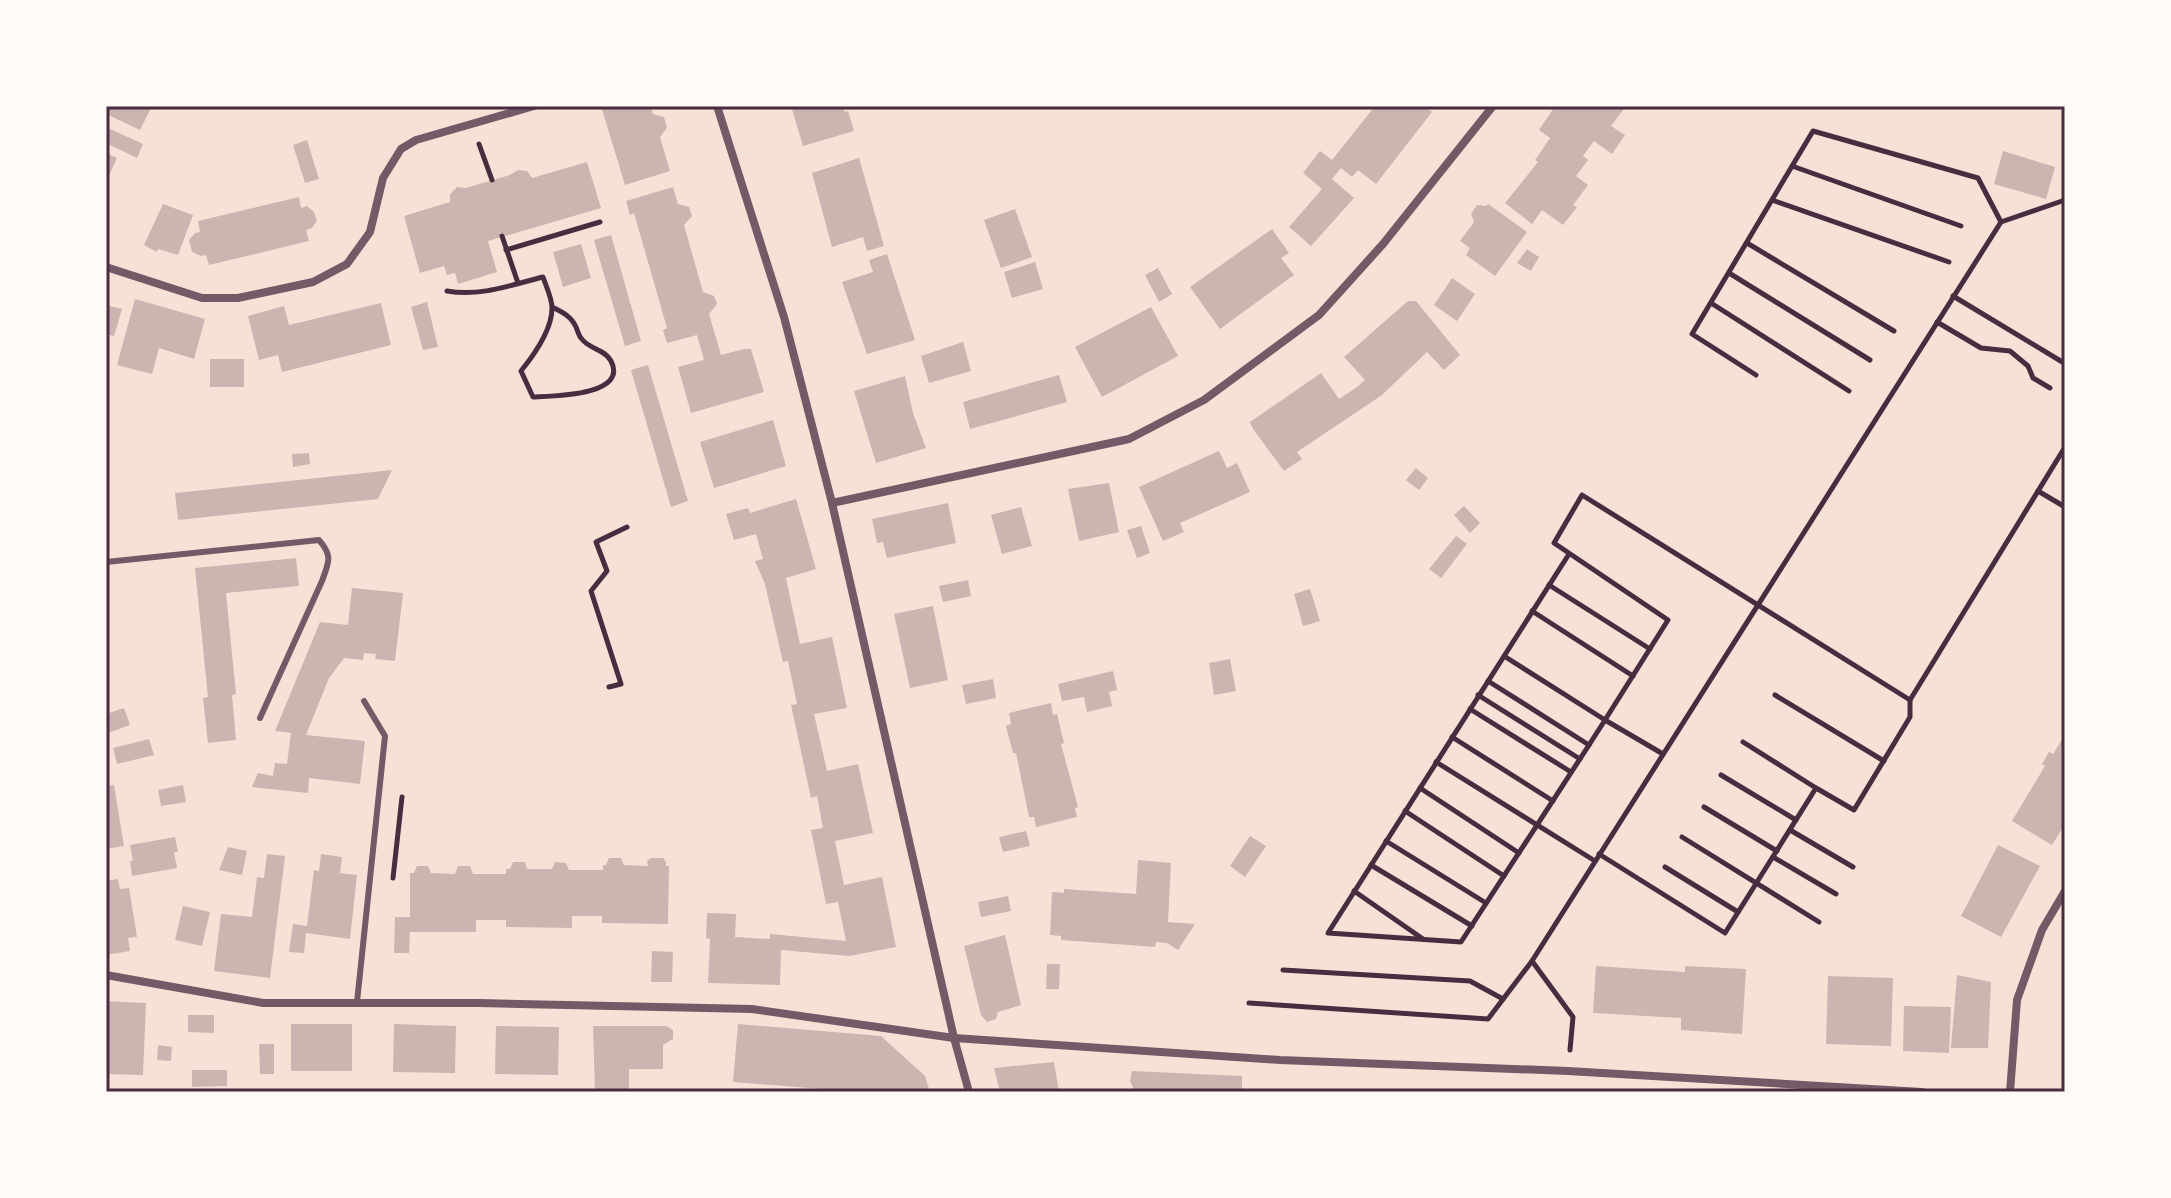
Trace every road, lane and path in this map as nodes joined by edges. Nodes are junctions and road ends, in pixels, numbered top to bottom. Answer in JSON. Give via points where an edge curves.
{"nodes":[{"id":1,"x":534,"y":106,"type":"edge"},
{"id":2,"x":717,"y":106,"type":"edge"},
{"id":3,"x":1493,"y":106,"type":"edge"},
{"id":4,"x":472,"y":123,"type":"junction"},
{"id":5,"x":1792,"y":166,"type":"junction"},
{"id":6,"x":492,"y":180,"type":"dead end"},
{"id":7,"x":1772,"y":200,"type":"junction"},
{"id":8,"x":2065,"y":200,"type":"edge"},
{"id":9,"x":600,"y":222,"type":"dead end"},
{"id":10,"x":2001,"y":222,"type":"junction"},
{"id":11,"x":1961,"y":226,"type":"dead end"},
{"id":12,"x":502,"y":236,"type":"dead end"},
{"id":13,"x":1747,"y":243,"type":"junction"},
{"id":14,"x":506,"y":250,"type":"junction"},
{"id":15,"x":1949,"y":262,"type":"dead end"},
{"id":16,"x":106,"y":267,"type":"edge"},
{"id":17,"x":1729,"y":273,"type":"junction"},
{"id":18,"x":518,"y":283,"type":"junction"},
{"id":19,"x":447,"y":291,"type":"dead end"},
{"id":20,"x":1953,"y":296,"type":"junction"},
{"id":21,"x":1711,"y":303,"type":"junction"},
{"id":22,"x":552,"y":307,"type":"junction"},
{"id":23,"x":1937,"y":322,"type":"junction"},
{"id":24,"x":1894,"y":331,"type":"dead end"},
{"id":25,"x":1870,"y":360,"type":"dead end"},
{"id":26,"x":2064,"y":363,"type":"edge"},
{"id":27,"x":1756,"y":375,"type":"dead end"},
{"id":28,"x":2050,"y":388,"type":"dead end"},
{"id":29,"x":1849,"y":391,"type":"dead end"},
{"id":30,"x":2065,"y":447,"type":"edge"},
{"id":31,"x":2038,"y":491,"type":"junction"},
{"id":32,"x":832,"y":503,"type":"junction"},
{"id":33,"x":2065,"y":507,"type":"edge"},
{"id":34,"x":627,"y":527,"type":"dead end"},
{"id":35,"x":1569,"y":554,"type":"junction"},
{"id":36,"x":106,"y":562,"type":"edge"},
{"id":37,"x":1549,"y":585,"type":"junction"},
{"id":38,"x":1757,"y":605,"type":"junction"},
{"id":39,"x":1532,"y":611,"type":"junction"},
{"id":40,"x":1650,"y":649,"type":"junction"},
{"id":41,"x":1504,"y":656,"type":"junction"},
{"id":42,"x":1633,"y":676,"type":"junction"},
{"id":43,"x":1488,"y":681,"type":"junction"},
{"id":44,"x":609,"y":687,"type":"dead end"},
{"id":45,"x":1478,"y":695,"type":"junction"},
{"id":46,"x":1775,"y":695,"type":"dead end"},
{"id":47,"x":1910,"y":700,"type":"junction"},
{"id":48,"x":364,"y":701,"type":"dead end"},
{"id":49,"x":1470,"y":709,"type":"junction"},
{"id":50,"x":260,"y":718,"type":"dead end"},
{"id":51,"x":1605,"y":720,"type":"junction"},
{"id":52,"x":1452,"y":737,"type":"junction"},
{"id":53,"x":1743,"y":742,"type":"dead end"},
{"id":54,"x":1589,"y":745,"type":"junction"},
{"id":55,"x":1663,"y":754,"type":"junction"},
{"id":56,"x":1580,"y":759,"type":"junction"},
{"id":57,"x":1884,"y":761,"type":"junction"},
{"id":58,"x":1436,"y":762,"type":"junction"},
{"id":59,"x":1571,"y":772,"type":"junction"},
{"id":60,"x":1721,"y":775,"type":"dead end"},
{"id":61,"x":1420,"y":788,"type":"junction"},
{"id":62,"x":1816,"y":788,"type":"junction"},
{"id":63,"x":1553,"y":801,"type":"junction"},
{"id":64,"x":1704,"y":807,"type":"dead end"},
{"id":65,"x":1405,"y":811,"type":"junction"},
{"id":66,"x":1796,"y":820,"type":"junction"},
{"id":67,"x":1537,"y":825,"type":"junction"},
{"id":68,"x":1790,"y":830,"type":"junction"},
{"id":69,"x":1682,"y":837,"type":"dead end"},
{"id":70,"x":1386,"y":841,"type":"junction"},
{"id":71,"x":1519,"y":853,"type":"junction"},
{"id":72,"x":1599,"y":854,"type":"junction"},
{"id":73,"x":1775,"y":854,"type":"junction"},
{"id":74,"x":1595,"y":861,"type":"junction"},
{"id":75,"x":1371,"y":865,"type":"junction"},
{"id":76,"x":1665,"y":867,"type":"dead end"},
{"id":77,"x":1853,"y":867,"type":"dead end"},
{"id":78,"x":1504,"y":876,"type":"junction"},
{"id":79,"x":1756,"y":883,"type":"junction"},
{"id":80,"x":1354,"y":891,"type":"junction"},
{"id":81,"x":2065,"y":891,"type":"edge"},
{"id":82,"x":1836,"y":894,"type":"dead end"},
{"id":83,"x":1486,"y":903,"type":"junction"},
{"id":84,"x":1738,"y":912,"type":"junction"},
{"id":85,"x":1819,"y":922,"type":"dead end"},
{"id":86,"x":1472,"y":926,"type":"junction"},
{"id":87,"x":1424,"y":940,"type":"junction"},
{"id":88,"x":1532,"y":961,"type":"junction"},
{"id":89,"x":1283,"y":970,"type":"dead end"},
{"id":90,"x":106,"y":975,"type":"edge"},
{"id":91,"x":1503,"y":999,"type":"junction"},
{"id":92,"x":357,"y":1002,"type":"junction"},
{"id":93,"x":1249,"y":1003,"type":"dead end"},
{"id":94,"x":954,"y":1038,"type":"junction"},
{"id":95,"x":1568,"y":1071,"type":"junction"},
{"id":96,"x":969,"y":1092,"type":"edge"},
{"id":97,"x":1922,"y":1092,"type":"edge"},
{"id":98,"x":2010,"y":1092,"type":"edge"}],
"edges":[{"from":1,"to":4,"type":"street"},
{"from":2,"to":32,"type":"street","via":[[784,317]]},
{"from":3,"to":32,"type":"street","via":[[1319,315],[1204,400],[1129,439]]},
{"from":4,"to":6,"type":"path"},
{"from":4,"to":16,"type":"street","via":[[401,149],[383,178],[370,232],[347,264],[313,282],[238,298],[202,298]]},
{"from":5,"to":7,"type":"path"},
{"from":5,"to":10,"type":"path","via":[[1813,131],[1978,178]]},
{"from":5,"to":11,"type":"path"},
{"from":7,"to":13,"type":"path"},
{"from":7,"to":15,"type":"path"},
{"from":8,"to":10,"type":"path"},
{"from":9,"to":14,"type":"path"},
{"from":10,"to":20,"type":"path"},
{"from":12,"to":14,"type":"path"},
{"from":13,"to":17,"type":"path"},
{"from":13,"to":24,"type":"path"},
{"from":14,"to":18,"type":"path"},
{"from":17,"to":21,"type":"path"},
{"from":17,"to":25,"type":"path"},
{"from":18,"to":19,"type":"path","via":[[464,294]]},
{"from":18,"to":22,"type":"path","via":[[543,277]]},
{"from":20,"to":23,"type":"path"},
{"from":20,"to":26,"type":"path"},
{"from":21,"to":27,"type":"path","via":[[1692,334]]},
{"from":21,"to":29,"type":"path"},
{"from":22,"to":22,"type":"path","via":[[545,332],[521,371],[533,397],[610,383],[612,361],[580,338],[575,324]]},
{"from":23,"to":28,"type":"path","via":[[1981,348],[2010,351],[2033,378]]},
{"from":23,"to":38,"type":"path"},
{"from":30,"to":31,"type":"path"},
{"from":31,"to":33,"type":"path"},
{"from":31,"to":47,"type":"path"},
{"from":32,"to":94,"type":"street"},
{"from":34,"to":44,"type":"path","via":[[596,542],[607,571],[591,591],[621,684]]},
{"from":35,"to":37,"type":"path"},
{"from":35,"to":38,"type":"path","via":[[1554,543],[1582,495]]},
{"from":35,"to":40,"type":"path","via":[[1668,620]]},
{"from":36,"to":50,"type":"lane","via":[[319,540],[329,561]]},
{"from":37,"to":39,"type":"path"},
{"from":37,"to":40,"type":"path"},
{"from":38,"to":47,"type":"path"},
{"from":38,"to":55,"type":"path"},
{"from":39,"to":41,"type":"path"},
{"from":39,"to":42,"type":"path"},
{"from":40,"to":42,"type":"path"},
{"from":41,"to":43,"type":"path"},
{"from":41,"to":51,"type":"path"},
{"from":42,"to":51,"type":"path"},
{"from":43,"to":45,"type":"path"},
{"from":43,"to":54,"type":"path"},
{"from":45,"to":49,"type":"path"},
{"from":45,"to":56,"type":"path"},
{"from":46,"to":57,"type":"path"},
{"from":47,"to":57,"type":"path","via":[[1910,717]]},
{"from":48,"to":92,"type":"lane","via":[[385,736]]},
{"from":49,"to":52,"type":"path"},
{"from":49,"to":59,"type":"path"},
{"from":51,"to":54,"type":"path"},
{"from":51,"to":55,"type":"path"},
{"from":52,"to":58,"type":"path"},
{"from":52,"to":63,"type":"path"},
{"from":53,"to":62,"type":"path"},
{"from":54,"to":56,"type":"path"},
{"from":55,"to":72,"type":"path"},
{"from":56,"to":59,"type":"path"},
{"from":57,"to":62,"type":"path","via":[[1854,810]]},
{"from":58,"to":61,"type":"path"},
{"from":58,"to":67,"type":"path"},
{"from":59,"to":63,"type":"path"},
{"from":60,"to":66,"type":"path"},
{"from":61,"to":65,"type":"path"},
{"from":61,"to":71,"type":"path"},
{"from":62,"to":66,"type":"path"},
{"from":63,"to":67,"type":"path"},
{"from":64,"to":73,"type":"path"},
{"from":65,"to":70,"type":"path"},
{"from":65,"to":78,"type":"path"},
{"from":66,"to":68,"type":"path"},
{"from":67,"to":71,"type":"path"},
{"from":67,"to":74,"type":"path"},
{"from":68,"to":73,"type":"path"},
{"from":68,"to":77,"type":"path"},
{"from":69,"to":79,"type":"path"},
{"from":70,"to":75,"type":"path"},
{"from":70,"to":83,"type":"path"},
{"from":71,"to":78,"type":"path"},
{"from":72,"to":74,"type":"path"},
{"from":72,"to":84,"type":"path","via":[[1725,933]]},
{"from":73,"to":79,"type":"path"},
{"from":73,"to":82,"type":"path"},
{"from":74,"to":88,"type":"path"},
{"from":75,"to":80,"type":"path"},
{"from":75,"to":86,"type":"path"},
{"from":76,"to":84,"type":"path"},
{"from":78,"to":83,"type":"path"},
{"from":79,"to":84,"type":"path"},
{"from":79,"to":85,"type":"path"},
{"from":80,"to":87,"type":"path"},
{"from":80,"to":87,"type":"path","via":[[1328,933]]},
{"from":81,"to":98,"type":"street","via":[[2042,930],[2017,1000]]},
{"from":83,"to":86,"type":"path"},
{"from":86,"to":87,"type":"path","via":[[1461,942]]},
{"from":88,"to":91,"type":"path"},
{"from":88,"to":95,"type":"path","via":[[1573,1017]]},
{"from":89,"to":91,"type":"path","via":[[1470,981]]},
{"from":90,"to":92,"type":"street","via":[[263,1003]]},
{"from":91,"to":93,"type":"path","via":[[1488,1019]]},
{"from":92,"to":94,"type":"street","via":[[752,1009]]},
{"from":94,"to":95,"type":"street","via":[[1280,1060]]},
{"from":94,"to":96,"type":"street"},
{"from":95,"to":97,"type":"street"}]}
